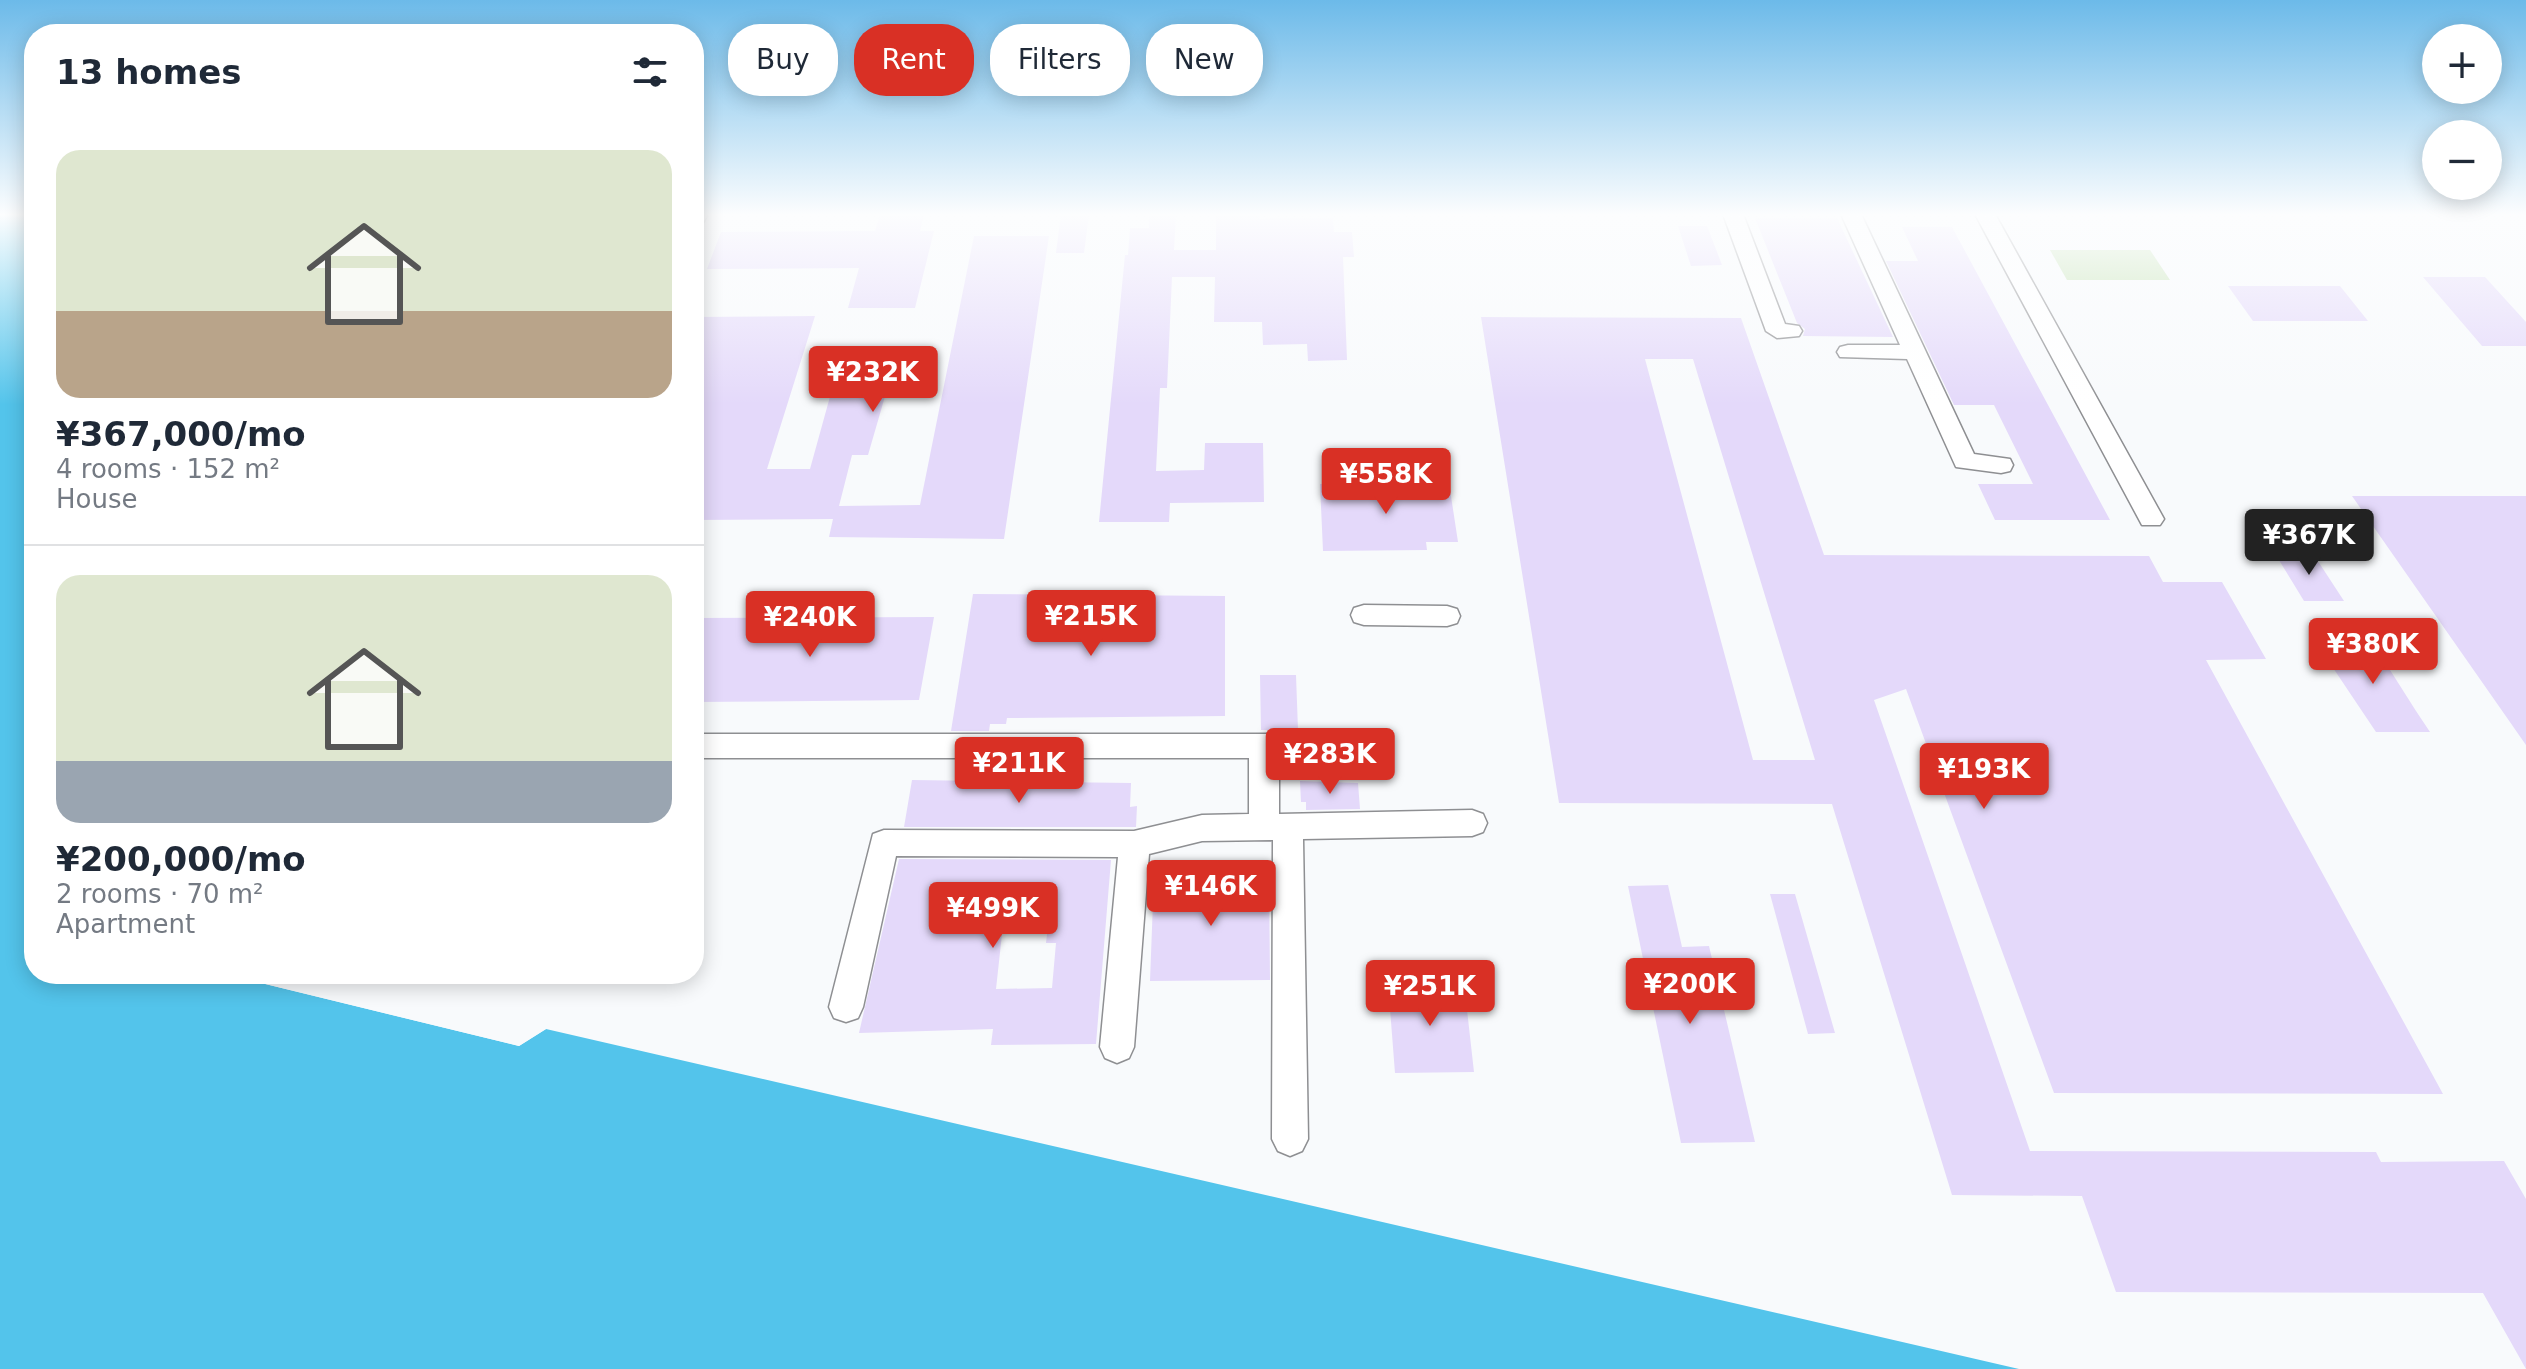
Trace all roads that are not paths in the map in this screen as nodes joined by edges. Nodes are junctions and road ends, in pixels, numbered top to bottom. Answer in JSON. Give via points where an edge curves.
{"nodes":[{"id":1,"x":1757,"y":278,"type":"edge"},
{"id":2,"x":1881,"y":278,"type":"edge"},
{"id":3,"x":2020,"y":278,"type":"edge"},
{"id":4,"x":1791,"y":331,"type":"dead end"},
{"id":5,"x":1848,"y":352,"type":"dead end"},
{"id":6,"x":1915,"y":352,"type":"junction"},
{"id":7,"x":2001,"y":465,"type":"dead end"},
{"id":8,"x":2151,"y":519,"type":"dead end"},
{"id":9,"x":1364,"y":615,"type":"dead end"},
{"id":10,"x":1447,"y":616,"type":"dead end"},
{"id":11,"x":704,"y":746,"type":"edge"},
{"id":12,"x":1264,"y":746,"type":"junction"},
{"id":13,"x":1297,"y":746,"type":"dead end"},
{"id":14,"x":1472,"y":823,"type":"dead end"},
{"id":15,"x":1276,"y":826,"type":"junction"},
{"id":16,"x":1134,"y":844,"type":"junction"},
{"id":17,"x":846,"y":1007,"type":"dead end"},
{"id":18,"x":1117,"y":1047,"type":"dead end"},
{"id":19,"x":1290,"y":1139,"type":"dead end"}],
"edges":[{"from":1,"to":4,"type":"street","via":[[1777,331]]},
{"from":2,"to":6,"type":"street"},
{"from":3,"to":8,"type":"street"},
{"from":5,"to":6,"type":"street"},
{"from":6,"to":7,"type":"street","via":[[1965,461]]},
{"from":9,"to":10,"type":"street"},
{"from":11,"to":12,"type":"street"},
{"from":12,"to":13,"type":"street"},
{"from":12,"to":15,"type":"street"},
{"from":14,"to":15,"type":"street"},
{"from":15,"to":16,"type":"street","via":[[1202,828]]},
{"from":15,"to":19,"type":"street"},
{"from":16,"to":17,"type":"street","via":[[884,843]]},
{"from":16,"to":18,"type":"street"}]}
